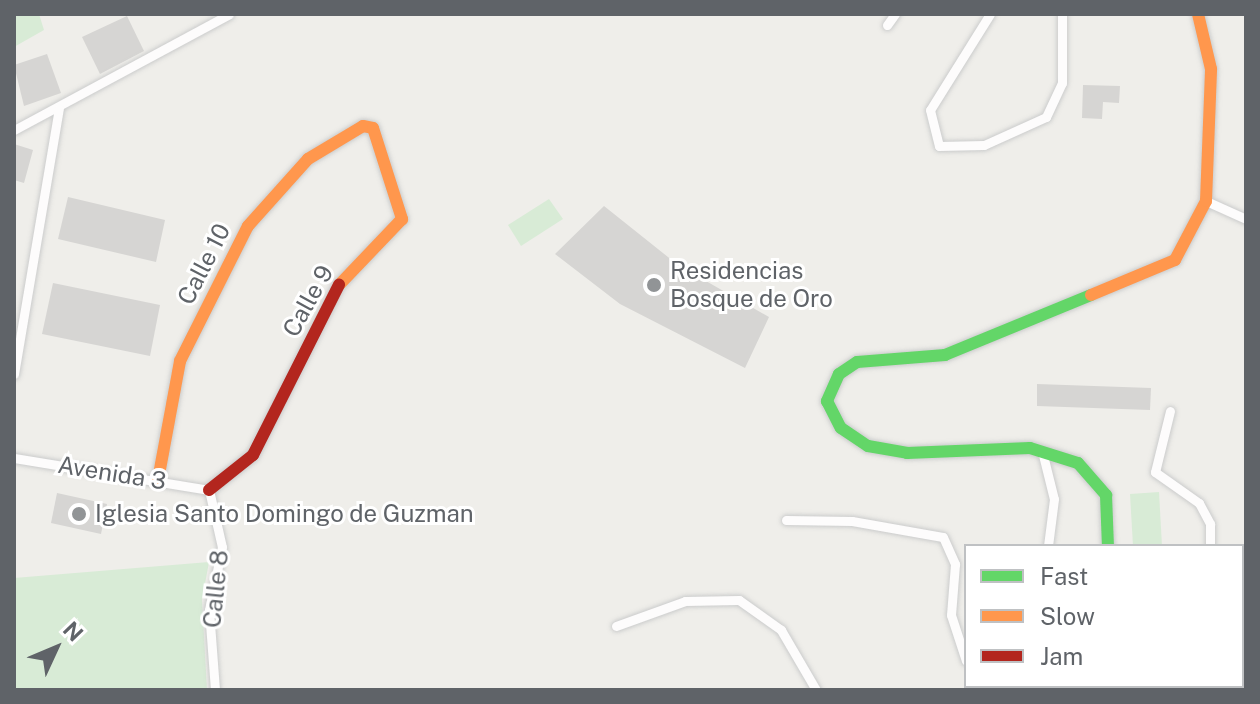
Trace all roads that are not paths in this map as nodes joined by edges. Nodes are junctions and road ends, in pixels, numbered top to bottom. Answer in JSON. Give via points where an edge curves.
{"nodes":[{"id":1,"x":229,"y":14,"type":"edge"},
{"id":2,"x":895,"y":14,"type":"edge"},
{"id":3,"x":990,"y":14,"type":"edge"},
{"id":4,"x":1062,"y":14,"type":"edge"},
{"id":5,"x":1198,"y":14,"type":"edge"},
{"id":6,"x":887,"y":25,"type":"dead end"},
{"id":7,"x":59,"y":109,"type":"junction"},
{"id":8,"x":373,"y":128,"type":"joint"},
{"id":9,"x":14,"y":130,"type":"edge"},
{"id":10,"x":1206,"y":201,"type":"junction"},
{"id":11,"x":1246,"y":219,"type":"edge"},
{"id":12,"x":14,"y":374,"type":"edge"},
{"id":13,"x":1170,"y":411,"type":"dead end"},
{"id":14,"x":1042,"y":451,"type":"junction"},
{"id":15,"x":14,"y":458,"type":"edge"},
{"id":16,"x":158,"y":480,"type":"junction"},
{"id":17,"x":209,"y":490,"type":"junction"},
{"id":18,"x":786,"y":520,"type":"dead end"},
{"id":19,"x":1048,"y":544,"type":"edge"},
{"id":20,"x":1108,"y":544,"type":"edge"},
{"id":21,"x":1209,"y":544,"type":"edge"},
{"id":22,"x":616,"y":626,"type":"dead end"},
{"id":23,"x":964,"y":655,"type":"edge"},
{"id":24,"x":215,"y":690,"type":"edge"},
{"id":25,"x":816,"y":690,"type":"edge"}],
"edges":[{"from":1,"to":7,"type":"street"},
{"from":2,"to":6,"type":"street"},
{"from":3,"to":4,"type":"street","via":[[930,110],[939,146],[984,145],[1046,117],[1062,83]]},
{"from":5,"to":10,"type":"street","via":[[1211,69]]},
{"from":7,"to":9,"type":"street"},
{"from":7,"to":12,"type":"street"},
{"from":8,"to":16,"type":"street","name":"Calle 10","via":[[363,126],[308,159],[248,226],[180,361]]},
{"from":8,"to":17,"type":"street","name":"Calle 9","via":[[402,219],[338,286],[253,455]]},
{"from":10,"to":11,"type":"street"},
{"from":10,"to":14,"type":"street","via":[[1183,251],[1164,268],[945,355],[857,362],[829,391],[835,420],[868,446]]},
{"from":13,"to":21,"type":"street","via":[[1155,472],[1199,503]]},
{"from":14,"to":19,"type":"street","via":[[1054,499]]},
{"from":14,"to":20,"type":"street","via":[[1078,463],[1098,483],[1106,495]]},
{"from":15,"to":16,"type":"street","name":"Avenida 3"},
{"from":16,"to":17,"type":"street","name":"Avenida 3"},
{"from":17,"to":24,"type":"street","name":"Calle 8","via":[[222,547],[209,610]]},
{"from":18,"to":23,"type":"street","via":[[852,521],[943,537],[953,551],[951,615]]},
{"from":22,"to":25,"type":"street","via":[[685,601],[739,600],[781,630]]}]}
